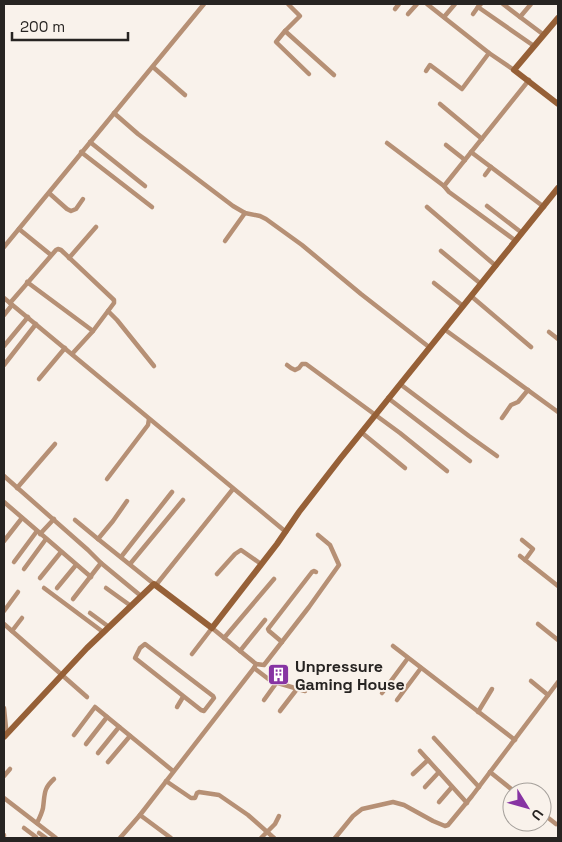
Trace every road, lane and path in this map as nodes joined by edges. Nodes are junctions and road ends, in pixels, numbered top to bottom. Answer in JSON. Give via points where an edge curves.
{"nodes":[{"id":1,"x":204,"y":4,"type":"edge"},
{"id":2,"x":288,"y":4,"type":"edge"},
{"id":3,"x":399,"y":4,"type":"edge"},
{"id":4,"x":417,"y":4,"type":"edge"},
{"id":5,"x":427,"y":4,"type":"edge"},
{"id":6,"x":454,"y":4,"type":"edge"},
{"id":7,"x":503,"y":4,"type":"edge"},
{"id":8,"x":531,"y":4,"type":"edge"},
{"id":9,"x":480,"y":5,"type":"edge"},
{"id":10,"x":395,"y":9,"type":"dead end"},
{"id":11,"x":408,"y":14,"type":"dead end"},
{"id":12,"x":473,"y":14,"type":"dead end"},
{"id":13,"x":444,"y":17,"type":"junction"},
{"id":14,"x":520,"y":17,"type":"junction"},
{"id":15,"x":558,"y":20,"type":"edge"},
{"id":16,"x":285,"y":31,"type":"junction"},
{"id":17,"x":544,"y":35,"type":"junction"},
{"id":18,"x":534,"y":46,"type":"junction"},
{"id":19,"x":489,"y":53,"type":"junction"},
{"id":20,"x":153,"y":67,"type":"junction"},
{"id":21,"x":514,"y":70,"type":"junction"},
{"id":22,"x":426,"y":71,"type":"dead end"},
{"id":23,"x":309,"y":74,"type":"dead end"},
{"id":24,"x":334,"y":75,"type":"dead end"},
{"id":25,"x":529,"y":80,"type":"junction"},
{"id":26,"x":185,"y":95,"type":"dead end"},
{"id":27,"x":440,"y":104,"type":"dead end"},
{"id":28,"x":558,"y":104,"type":"edge"},
{"id":29,"x":114,"y":113,"type":"junction"},
{"id":30,"x":482,"y":139,"type":"junction"},
{"id":31,"x":90,"y":142,"type":"junction"},
{"id":32,"x":387,"y":143,"type":"dead end"},
{"id":33,"x":446,"y":145,"type":"dead end"},
{"id":34,"x":81,"y":152,"type":"junction"},
{"id":35,"x":471,"y":152,"type":"junction"},
{"id":36,"x":465,"y":160,"type":"junction"},
{"id":37,"x":492,"y":167,"type":"junction"},
{"id":38,"x":485,"y":175,"type":"dead end"},
{"id":39,"x":145,"y":186,"type":"dead end"},
{"id":40,"x":444,"y":186,"type":"junction"},
{"id":41,"x":558,"y":188,"type":"edge"},
{"id":42,"x":49,"y":193,"type":"junction"},
{"id":43,"x":83,"y":199,"type":"dead end"},
{"id":44,"x":487,"y":206,"type":"dead end"},
{"id":45,"x":152,"y":207,"type":"dead end"},
{"id":46,"x":427,"y":207,"type":"dead end"},
{"id":47,"x":544,"y":207,"type":"junction"},
{"id":48,"x":245,"y":213,"type":"junction"},
{"id":49,"x":96,"y":227,"type":"dead end"},
{"id":50,"x":19,"y":229,"type":"junction"},
{"id":51,"x":522,"y":233,"type":"junction"},
{"id":52,"x":225,"y":241,"type":"dead end"},
{"id":53,"x":516,"y":241,"type":"junction"},
{"id":54,"x":4,"y":247,"type":"edge"},
{"id":55,"x":441,"y":251,"type":"dead end"},
{"id":56,"x":51,"y":255,"type":"junction"},
{"id":57,"x":69,"y":258,"type":"junction"},
{"id":58,"x":496,"y":266,"type":"junction"},
{"id":59,"x":27,"y":282,"type":"junction"},
{"id":60,"x":434,"y":284,"type":"dead end"},
{"id":61,"x":481,"y":284,"type":"junction"},
{"id":62,"x":472,"y":296,"type":"junction"},
{"id":63,"x":4,"y":298,"type":"edge"},
{"id":64,"x":11,"y":304,"type":"junction"},
{"id":65,"x":463,"y":306,"type":"junction"},
{"id":66,"x":108,"y":311,"type":"junction"},
{"id":67,"x":4,"y":315,"type":"edge"},
{"id":68,"x":28,"y":317,"type":"junction"},
{"id":69,"x":36,"y":324,"type":"junction"},
{"id":70,"x":444,"y":329,"type":"junction"},
{"id":71,"x":93,"y":331,"type":"junction"},
{"id":72,"x":549,"y":332,"type":"dead end"},
{"id":73,"x":558,"y":339,"type":"edge"},
{"id":74,"x":4,"y":346,"type":"edge"},
{"id":75,"x":429,"y":347,"type":"junction"},
{"id":76,"x":531,"y":347,"type":"dead end"},
{"id":77,"x":65,"y":348,"type":"junction"},
{"id":78,"x":72,"y":354,"type":"junction"},
{"id":79,"x":4,"y":365,"type":"edge"},
{"id":80,"x":287,"y":365,"type":"dead end"},
{"id":81,"x":154,"y":366,"type":"dead end"},
{"id":82,"x":39,"y":379,"type":"dead end"},
{"id":83,"x":400,"y":384,"type":"junction"},
{"id":84,"x":528,"y":390,"type":"junction"},
{"id":85,"x":388,"y":398,"type":"junction"},
{"id":86,"x":558,"y":411,"type":"edge"},
{"id":87,"x":375,"y":415,"type":"junction"},
{"id":88,"x":502,"y":418,"type":"dead end"},
{"id":89,"x":149,"y":419,"type":"junction"},
{"id":90,"x":361,"y":432,"type":"junction"},
{"id":91,"x":55,"y":444,"type":"dead end"},
{"id":92,"x":497,"y":456,"type":"dead end"},
{"id":93,"x":470,"y":462,"type":"dead end"},
{"id":94,"x":405,"y":468,"type":"dead end"},
{"id":95,"x":447,"y":471,"type":"dead end"},
{"id":96,"x":4,"y":477,"type":"edge"},
{"id":97,"x":106,"y":479,"type":"dead end"},
{"id":98,"x":17,"y":488,"type":"junction"},
{"id":99,"x":233,"y":489,"type":"junction"},
{"id":100,"x":172,"y":492,"type":"dead end"},
{"id":101,"x":183,"y":500,"type":"dead end"},
{"id":102,"x":127,"y":501,"type":"dead end"},
{"id":103,"x":6,"y":503,"type":"edge"},
{"id":104,"x":4,"y":510,"type":"edge"},
{"id":105,"x":22,"y":518,"type":"junction"},
{"id":106,"x":54,"y":519,"type":"junction"},
{"id":107,"x":76,"y":520,"type":"dead end"},
{"id":108,"x":38,"y":532,"type":"junction"},
{"id":109,"x":286,"y":532,"type":"junction"},
{"id":110,"x":318,"y":536,"type":"dead end"},
{"id":111,"x":46,"y":539,"type":"junction"},
{"id":112,"x":98,"y":539,"type":"junction"},
{"id":113,"x":522,"y":540,"type":"dead end"},
{"id":114,"x":4,"y":541,"type":"edge"},
{"id":115,"x":61,"y":552,"type":"junction"},
{"id":116,"x":520,"y":556,"type":"dead end"},
{"id":117,"x":121,"y":557,"type":"junction"},
{"id":118,"x":525,"y":560,"type":"junction"},
{"id":119,"x":14,"y":562,"type":"dead end"},
{"id":120,"x":101,"y":564,"type":"junction"},
{"id":121,"x":130,"y":564,"type":"junction"},
{"id":122,"x":261,"y":564,"type":"junction"},
{"id":123,"x":76,"y":565,"type":"junction"},
{"id":124,"x":24,"y":569,"type":"dead end"},
{"id":125,"x":316,"y":572,"type":"dead end"},
{"id":126,"x":218,"y":574,"type":"dead end"},
{"id":127,"x":91,"y":577,"type":"junction"},
{"id":128,"x":40,"y":578,"type":"dead end"},
{"id":129,"x":274,"y":579,"type":"dead end"},
{"id":130,"x":155,"y":585,"type":"junction"},
{"id":131,"x":558,"y":586,"type":"edge"},
{"id":132,"x":44,"y":588,"type":"dead end"},
{"id":133,"x":56,"y":588,"type":"dead end"},
{"id":134,"x":106,"y":588,"type":"dead end"},
{"id":135,"x":18,"y":592,"type":"dead end"},
{"id":136,"x":141,"y":596,"type":"junction"},
{"id":137,"x":73,"y":599,"type":"dead end"},
{"id":138,"x":131,"y":606,"type":"junction"},
{"id":139,"x":4,"y":610,"type":"edge"},
{"id":140,"x":90,"y":613,"type":"dead end"},
{"id":141,"x":22,"y":618,"type":"dead end"},
{"id":142,"x":265,"y":620,"type":"dead end"},
{"id":143,"x":4,"y":624,"type":"edge"},
{"id":144,"x":538,"y":624,"type":"dead end"},
{"id":145,"x":109,"y":627,"type":"junction"},
{"id":146,"x":212,"y":628,"type":"junction"},
{"id":147,"x":12,"y":631,"type":"junction"},
{"id":148,"x":103,"y":632,"type":"junction"},
{"id":149,"x":224,"y":638,"type":"junction"},
{"id":150,"x":558,"y":640,"type":"edge"},
{"id":151,"x":282,"y":642,"type":"junction"},
{"id":152,"x":392,"y":646,"type":"dead end"},
{"id":153,"x":240,"y":651,"type":"junction"},
{"id":154,"x":192,"y":654,"type":"dead end"},
{"id":155,"x":408,"y":658,"type":"junction"},
{"id":156,"x":255,"y":666,"type":"junction"},
{"id":157,"x":421,"y":668,"type":"junction"},
{"id":158,"x":62,"y":675,"type":"junction"},
{"id":159,"x":531,"y":680,"type":"dead end"},
{"id":160,"x":277,"y":682,"type":"junction"},
{"id":161,"x":558,"y":682,"type":"edge"},
{"id":162,"x":297,"y":689,"type":"junction"},
{"id":163,"x":492,"y":689,"type":"dead end"},
{"id":164,"x":305,"y":691,"type":"dead end"},
{"id":165,"x":382,"y":693,"type":"dead end"},
{"id":166,"x":548,"y":694,"type":"junction"},
{"id":167,"x":87,"y":697,"type":"dead end"},
{"id":168,"x":184,"y":697,"type":"junction"},
{"id":169,"x":264,"y":700,"type":"dead end"},
{"id":170,"x":398,"y":700,"type":"dead end"},
{"id":171,"x":210,"y":704,"type":"junction"},
{"id":172,"x":177,"y":707,"type":"dead end"},
{"id":173,"x":4,"y":708,"type":"edge"},
{"id":174,"x":220,"y":711,"type":"junction"},
{"id":175,"x":280,"y":711,"type":"dead end"},
{"id":176,"x":478,"y":712,"type":"junction"},
{"id":177,"x":107,"y":717,"type":"junction"},
{"id":178,"x":119,"y":727,"type":"junction"},
{"id":179,"x":9,"y":731,"type":"edge"},
{"id":180,"x":74,"y":735,"type":"dead end"},
{"id":181,"x":130,"y":736,"type":"junction"},
{"id":182,"x":434,"y":738,"type":"dead end"},
{"id":183,"x":515,"y":740,"type":"junction"},
{"id":184,"x":86,"y":744,"type":"dead end"},
{"id":185,"x":420,"y":751,"type":"dead end"},
{"id":186,"x":98,"y":753,"type":"dead end"},
{"id":187,"x":428,"y":760,"type":"junction"},
{"id":188,"x":108,"y":762,"type":"dead end"},
{"id":189,"x":10,"y":769,"type":"dead end"},
{"id":190,"x":173,"y":771,"type":"junction"},
{"id":191,"x":439,"y":772,"type":"junction"},
{"id":192,"x":490,"y":772,"type":"junction"},
{"id":193,"x":413,"y":774,"type":"dead end"},
{"id":194,"x":4,"y":776,"type":"edge"},
{"id":195,"x":54,"y":778,"type":"dead end"},
{"id":196,"x":166,"y":781,"type":"junction"},
{"id":197,"x":502,"y":782,"type":"edge"},
{"id":198,"x":424,"y":786,"type":"dead end"},
{"id":199,"x":452,"y":787,"type":"junction"},
{"id":200,"x":479,"y":787,"type":"junction"},
{"id":201,"x":4,"y":800,"type":"edge"},
{"id":202,"x":438,"y":802,"type":"dead end"},
{"id":203,"x":467,"y":802,"type":"junction"},
{"id":204,"x":140,"y":815,"type":"junction"},
{"id":205,"x":279,"y":816,"type":"dead end"},
{"id":206,"x":552,"y":821,"type":"edge"},
{"id":207,"x":37,"y":823,"type":"junction"},
{"id":208,"x":556,"y":824,"type":"dead end"},
{"id":209,"x":24,"y":828,"type":"dead end"},
{"id":210,"x":43,"y":828,"type":"junction"},
{"id":211,"x":268,"y":831,"type":"junction"},
{"id":212,"x":37,"y":836,"type":"edge"},
{"id":213,"x":46,"y":838,"type":"edge"},
{"id":214,"x":56,"y":838,"type":"edge"},
{"id":215,"x":120,"y":838,"type":"edge"},
{"id":216,"x":171,"y":838,"type":"edge"},
{"id":217,"x":261,"y":838,"type":"edge"},
{"id":218,"x":274,"y":838,"type":"edge"},
{"id":219,"x":335,"y":838,"type":"edge"}],
"edges":[{"from":1,"to":20,"type":"street"},
{"from":2,"to":16,"type":"street","via":[[300,16]]},
{"from":3,"to":10,"type":"street"},
{"from":4,"to":11,"type":"street"},
{"from":5,"to":13,"type":"street"},
{"from":6,"to":13,"type":"street"},
{"from":7,"to":14,"type":"street"},
{"from":8,"to":14,"type":"street"},
{"from":9,"to":12,"type":"street"},
{"from":9,"to":18,"type":"street"},
{"from":13,"to":19,"type":"street"},
{"from":14,"to":17,"type":"street"},
{"from":15,"to":17,"type":"street"},
{"from":16,"to":23,"type":"street","via":[[276,42]]},
{"from":16,"to":24,"type":"street"},
{"from":17,"to":18,"type":"street"},
{"from":18,"to":21,"type":"street"},
{"from":19,"to":21,"type":"street"},
{"from":19,"to":22,"type":"street","via":[[462,88],[430,65]]},
{"from":20,"to":26,"type":"street"},
{"from":20,"to":29,"type":"street"},
{"from":21,"to":25,"type":"street"},
{"from":25,"to":28,"type":"street"},
{"from":25,"to":30,"type":"street"},
{"from":27,"to":30,"type":"street"},
{"from":29,"to":31,"type":"street"},
{"from":29,"to":48,"type":"street"},
{"from":30,"to":35,"type":"street"},
{"from":31,"to":34,"type":"street"},
{"from":31,"to":39,"type":"street"},
{"from":32,"to":40,"type":"street"},
{"from":33,"to":36,"type":"street"},
{"from":34,"to":42,"type":"street"},
{"from":34,"to":45,"type":"street"},
{"from":35,"to":36,"type":"street"},
{"from":35,"to":37,"type":"street"},
{"from":36,"to":40,"type":"street"},
{"from":37,"to":38,"type":"street"},
{"from":37,"to":47,"type":"street"},
{"from":40,"to":53,"type":"street"},
{"from":41,"to":47,"type":"street"},
{"from":42,"to":43,"type":"street","via":[[71,211]]},
{"from":42,"to":50,"type":"street"},
{"from":44,"to":51,"type":"street"},
{"from":46,"to":58,"type":"street"},
{"from":47,"to":51,"type":"street"},
{"from":48,"to":52,"type":"street"},
{"from":48,"to":75,"type":"street","via":[[263,218],[304,246]]},
{"from":49,"to":57,"type":"street"},
{"from":50,"to":54,"type":"street"},
{"from":50,"to":56,"type":"street"},
{"from":51,"to":53,"type":"street"},
{"from":53,"to":58,"type":"street"},
{"from":55,"to":61,"type":"street"},
{"from":56,"to":57,"type":"street","via":[[58,249]]},
{"from":56,"to":59,"type":"street"},
{"from":57,"to":66,"type":"street","via":[[114,299]]},
{"from":58,"to":61,"type":"street"},
{"from":59,"to":64,"type":"street"},
{"from":59,"to":71,"type":"street"},
{"from":60,"to":65,"type":"street"},
{"from":61,"to":62,"type":"street"},
{"from":62,"to":65,"type":"street"},
{"from":62,"to":76,"type":"street"},
{"from":63,"to":64,"type":"street"},
{"from":64,"to":67,"type":"street"},
{"from":64,"to":68,"type":"street"},
{"from":65,"to":70,"type":"street"},
{"from":66,"to":71,"type":"street"},
{"from":66,"to":81,"type":"street"},
{"from":68,"to":69,"type":"street"},
{"from":68,"to":74,"type":"street"},
{"from":69,"to":77,"type":"street"},
{"from":69,"to":79,"type":"street"},
{"from":70,"to":75,"type":"street"},
{"from":70,"to":84,"type":"street"},
{"from":71,"to":78,"type":"street"},
{"from":72,"to":73,"type":"street"},
{"from":75,"to":83,"type":"street"},
{"from":77,"to":78,"type":"street"},
{"from":77,"to":82,"type":"street"},
{"from":78,"to":89,"type":"street"},
{"from":80,"to":87,"type":"street","via":[[295,370],[306,364]]},
{"from":83,"to":85,"type":"street"},
{"from":83,"to":92,"type":"street"},
{"from":84,"to":86,"type":"street"},
{"from":84,"to":88,"type":"street"},
{"from":85,"to":87,"type":"street"},
{"from":85,"to":93,"type":"street"},
{"from":87,"to":90,"type":"street"},
{"from":87,"to":95,"type":"street"},
{"from":89,"to":97,"type":"street","via":[[148,425]]},
{"from":89,"to":99,"type":"street"},
{"from":90,"to":94,"type":"street"},
{"from":90,"to":109,"type":"street"},
{"from":91,"to":98,"type":"street"},
{"from":96,"to":98,"type":"street"},
{"from":98,"to":106,"type":"street"},
{"from":99,"to":109,"type":"street"},
{"from":99,"to":130,"type":"street"},
{"from":100,"to":117,"type":"street"},
{"from":101,"to":121,"type":"street"},
{"from":102,"to":112,"type":"street"},
{"from":103,"to":104,"type":"street"},
{"from":103,"to":105,"type":"street"},
{"from":105,"to":108,"type":"street"},
{"from":105,"to":114,"type":"street"},
{"from":106,"to":108,"type":"street"},
{"from":106,"to":120,"type":"street"},
{"from":107,"to":112,"type":"street"},
{"from":108,"to":111,"type":"street"},
{"from":108,"to":119,"type":"street"},
{"from":109,"to":122,"type":"street"},
{"from":110,"to":151,"type":"street","via":[[330,544],[339,565]]},
{"from":111,"to":115,"type":"street"},
{"from":111,"to":124,"type":"street"},
{"from":112,"to":117,"type":"street"},
{"from":113,"to":118,"type":"street","via":[[533,549]]},
{"from":115,"to":123,"type":"street"},
{"from":115,"to":128,"type":"street"},
{"from":116,"to":118,"type":"street"},
{"from":117,"to":121,"type":"street"},
{"from":118,"to":131,"type":"street"},
{"from":120,"to":127,"type":"street"},
{"from":120,"to":136,"type":"street"},
{"from":121,"to":130,"type":"street"},
{"from":122,"to":126,"type":"street","via":[[241,550]]},
{"from":122,"to":146,"type":"street"},
{"from":123,"to":127,"type":"street"},
{"from":123,"to":133,"type":"street"},
{"from":125,"to":151,"type":"street","via":[[312,572],[268,629]]},
{"from":127,"to":137,"type":"street"},
{"from":129,"to":149,"type":"street"},
{"from":130,"to":136,"type":"street"},
{"from":130,"to":146,"type":"street"},
{"from":132,"to":148,"type":"street"},
{"from":134,"to":138,"type":"street"},
{"from":135,"to":139,"type":"street"},
{"from":136,"to":138,"type":"street"},
{"from":138,"to":145,"type":"street"},
{"from":140,"to":145,"type":"street"},
{"from":141,"to":147,"type":"street"},
{"from":142,"to":153,"type":"street"},
{"from":143,"to":147,"type":"street"},
{"from":144,"to":150,"type":"street"},
{"from":145,"to":148,"type":"street"},
{"from":146,"to":149,"type":"street"},
{"from":146,"to":154,"type":"street"},
{"from":147,"to":158,"type":"street"},
{"from":148,"to":158,"type":"street"},
{"from":149,"to":153,"type":"street"},
{"from":151,"to":156,"type":"street","via":[[264,665]]},
{"from":152,"to":155,"type":"street"},
{"from":153,"to":156,"type":"street"},
{"from":155,"to":157,"type":"street"},
{"from":155,"to":165,"type":"street"},
{"from":156,"to":160,"type":"street","via":[[266,678]]},
{"from":156,"to":174,"type":"street"},
{"from":157,"to":170,"type":"street"},
{"from":157,"to":176,"type":"street"},
{"from":158,"to":167,"type":"street"},
{"from":158,"to":179,"type":"street"},
{"from":159,"to":166,"type":"street"},
{"from":160,"to":162,"type":"street"},
{"from":160,"to":169,"type":"street"},
{"from":161,"to":166,"type":"street"},
{"from":162,"to":164,"type":"street"},
{"from":162,"to":175,"type":"street"},
{"from":163,"to":176,"type":"street"},
{"from":166,"to":183,"type":"street"},
{"from":168,"to":171,"type":"street","via":[[203,711]]},
{"from":168,"to":171,"type":"street","via":[[135,658],[144,645],[147,644],[213,696]]},
{"from":168,"to":172,"type":"street"},
{"from":171,"to":174,"type":"street"},
{"from":173,"to":179,"type":"street"},
{"from":174,"to":190,"type":"street"},
{"from":176,"to":183,"type":"street"},
{"from":177,"to":178,"type":"street"},
{"from":177,"to":180,"type":"street","via":[[95,707]]},
{"from":177,"to":184,"type":"street"},
{"from":178,"to":181,"type":"street"},
{"from":178,"to":186,"type":"street"},
{"from":181,"to":188,"type":"street"},
{"from":181,"to":190,"type":"street"},
{"from":182,"to":200,"type":"street"},
{"from":183,"to":192,"type":"street"},
{"from":185,"to":187,"type":"street"},
{"from":187,"to":191,"type":"street"},
{"from":187,"to":193,"type":"street"},
{"from":189,"to":194,"type":"street"},
{"from":190,"to":196,"type":"street"},
{"from":191,"to":198,"type":"street"},
{"from":191,"to":199,"type":"street"},
{"from":192,"to":197,"type":"street"},
{"from":192,"to":200,"type":"street"},
{"from":195,"to":207,"type":"street","via":[[44,792],[43,810]]},
{"from":196,"to":204,"type":"street"},
{"from":196,"to":211,"type":"street","via":[[191,798],[199,792],[219,795]]},
{"from":199,"to":202,"type":"street"},
{"from":199,"to":203,"type":"street"},
{"from":200,"to":203,"type":"street"},
{"from":201,"to":207,"type":"street"},
{"from":203,"to":219,"type":"street","via":[[445,826],[404,805],[393,802],[375,805],[353,816]]},
{"from":204,"to":215,"type":"street"},
{"from":204,"to":216,"type":"street"},
{"from":205,"to":211,"type":"street"},
{"from":206,"to":208,"type":"street"},
{"from":207,"to":210,"type":"street"},
{"from":209,"to":212,"type":"street"},
{"from":210,"to":212,"type":"street"},
{"from":210,"to":214,"type":"street"},
{"from":211,"to":217,"type":"street"},
{"from":211,"to":218,"type":"street"},
{"from":212,"to":213,"type":"street"}]}
